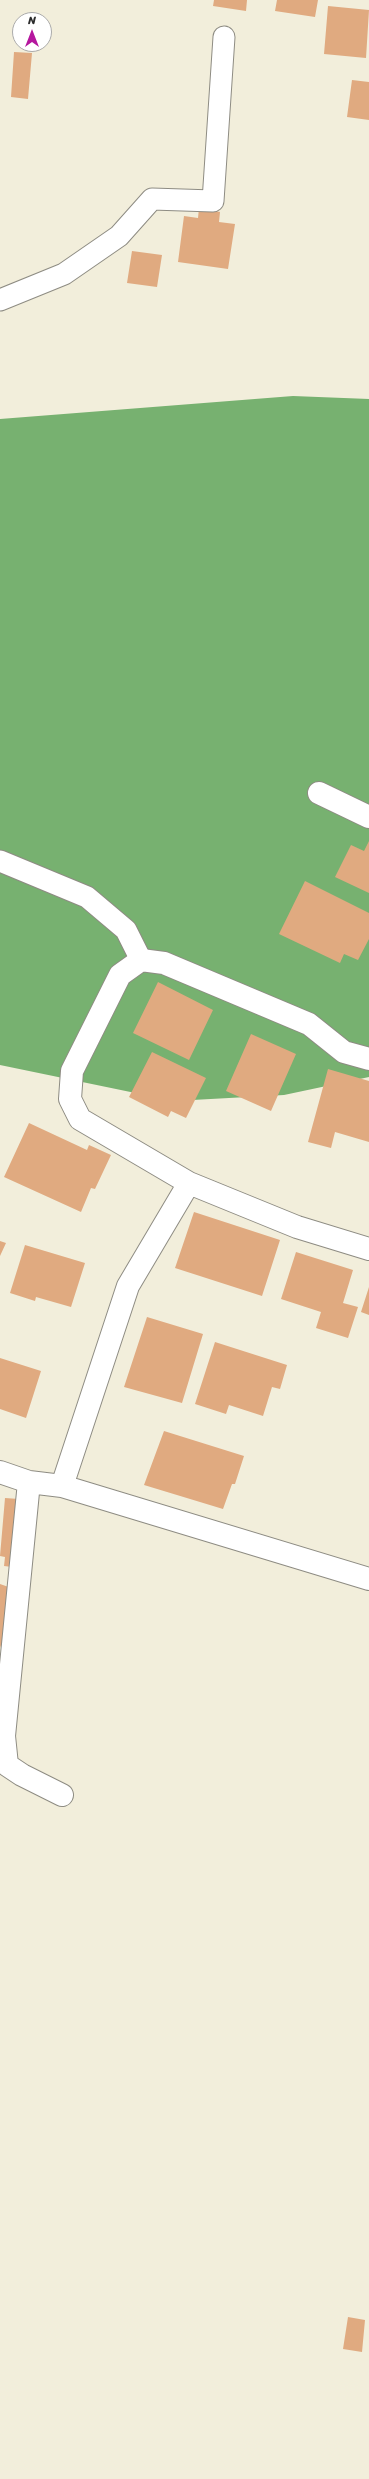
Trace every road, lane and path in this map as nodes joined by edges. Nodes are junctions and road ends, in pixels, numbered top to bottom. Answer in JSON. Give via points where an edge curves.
{"nodes":[{"id":1,"x":224,"y":37,"type":"dead end"},
{"id":2,"x":0,"y":300,"type":"edge"},
{"id":3,"x":319,"y":793,"type":"dead end"},
{"id":4,"x":369,"y":817,"type":"edge"},
{"id":5,"x":0,"y":860,"type":"edge"},
{"id":6,"x":141,"y":960,"type":"junction"},
{"id":7,"x":369,"y":1059,"type":"edge"},
{"id":8,"x":189,"y":1183,"type":"junction"},
{"id":9,"x":369,"y":1249,"type":"edge"},
{"id":10,"x":0,"y":1472,"type":"edge"},
{"id":11,"x":29,"y":1482,"type":"junction"},
{"id":12,"x":62,"y":1486,"type":"junction"},
{"id":13,"x":369,"y":1579,"type":"edge"},
{"id":14,"x":62,"y":1795,"type":"dead end"}],
"edges":[{"from":1,"to":2,"type":"lane","via":[[213,201],[152,199],[119,236],[64,274]]},
{"from":3,"to":4,"type":"street"},
{"from":5,"to":6,"type":"lane","via":[[87,897],[126,930]]},
{"from":6,"to":7,"type":"street","via":[[164,963],[309,1024],[344,1052]]},
{"from":6,"to":8,"type":"street","via":[[120,975],[72,1071],[70,1099],[80,1119]]},
{"from":8,"to":9,"type":"street","via":[[297,1227]]},
{"from":8,"to":12,"type":"street","via":[[128,1286]]},
{"from":10,"to":11,"type":"street"},
{"from":11,"to":12,"type":"street"},
{"from":11,"to":14,"type":"street","via":[[4,1736],[7,1765]]},
{"from":12,"to":13,"type":"street"}]}
